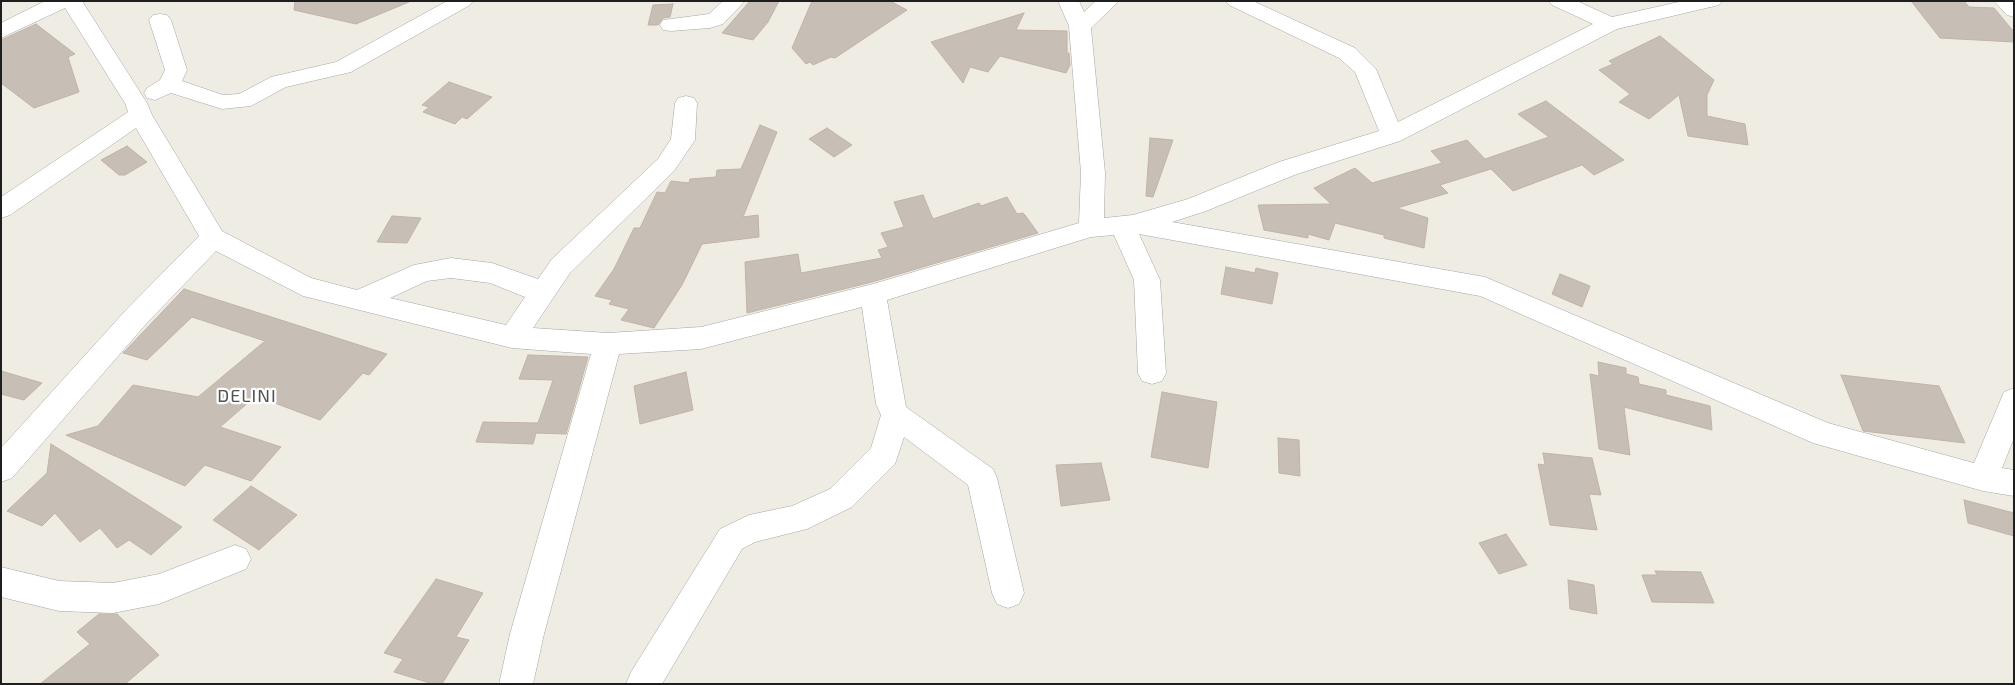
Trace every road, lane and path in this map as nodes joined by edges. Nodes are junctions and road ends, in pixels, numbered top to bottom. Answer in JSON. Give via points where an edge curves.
{"nodes":[{"id":1,"x":62,"y":1,"type":"edge"},
{"id":2,"x":71,"y":1,"type":"edge"},
{"id":3,"x":464,"y":1,"type":"edge"},
{"id":4,"x":735,"y":1,"type":"edge"},
{"id":5,"x":1068,"y":1,"type":"edge"},
{"id":6,"x":1110,"y":1,"type":"edge"},
{"id":7,"x":1236,"y":1,"type":"edge"},
{"id":8,"x":1559,"y":1,"type":"edge"},
{"id":9,"x":1712,"y":1,"type":"edge"},
{"id":10,"x":2004,"y":1,"type":"edge"},
{"id":11,"x":2014,"y":11,"type":"edge"},
{"id":12,"x":160,"y":20,"type":"dead end"},
{"id":13,"x":1610,"y":24,"type":"junction"},
{"id":14,"x":671,"y":25,"type":"dead end"},
{"id":15,"x":1080,"y":26,"type":"junction"},
{"id":16,"x":1,"y":32,"type":"edge"},
{"id":17,"x":169,"y":84,"type":"junction"},
{"id":18,"x":686,"y":103,"type":"dead end"},
{"id":19,"x":138,"y":109,"type":"junction"},
{"id":20,"x":1392,"y":135,"type":"junction"},
{"id":21,"x":1,"y":209,"type":"edge"},
{"id":22,"x":1128,"y":224,"type":"junction"},
{"id":23,"x":1091,"y":228,"type":"junction"},
{"id":24,"x":213,"y":238,"type":"junction"},
{"id":25,"x":541,"y":293,"type":"junction"},
{"id":26,"x":873,"y":294,"type":"junction"},
{"id":27,"x":359,"y":301,"type":"junction"},
{"id":28,"x":512,"y":337,"type":"junction"},
{"id":29,"x":608,"y":344,"type":"junction"},
{"id":30,"x":1152,"y":373,"type":"dead end"},
{"id":31,"x":2014,"y":400,"type":"edge"},
{"id":32,"x":896,"y":415,"type":"junction"},
{"id":33,"x":1,"y":469,"type":"edge"},
{"id":34,"x":1983,"y":478,"type":"junction"},
{"id":35,"x":2014,"y":483,"type":"edge"},
{"id":36,"x":235,"y":559,"type":"dead end"},
{"id":37,"x":1,"y":582,"type":"edge"},
{"id":38,"x":1008,"y":593,"type":"dead end"},
{"id":39,"x":516,"y":684,"type":"edge"},
{"id":40,"x":643,"y":684,"type":"edge"}],
"edges":[{"from":1,"to":16,"type":"street"},
{"from":2,"to":19,"type":"street"},
{"from":3,"to":17,"type":"street","via":[[343,67],[279,82],[243,101],[222,102]]},
{"from":4,"to":14,"type":"street","via":[[716,19]]},
{"from":5,"to":15,"type":"street"},
{"from":6,"to":15,"type":"street"},
{"from":7,"to":20,"type":"street","via":[[1348,53],[1365,69]]},
{"from":8,"to":13,"type":"street"},
{"from":9,"to":13,"type":"street"},
{"from":10,"to":11,"type":"street"},
{"from":12,"to":17,"type":"street","via":[[176,70]]},
{"from":13,"to":20,"type":"street"},
{"from":15,"to":23,"type":"street","via":[[1092,173]]},
{"from":17,"to":19,"type":"street"},
{"from":18,"to":25,"type":"street","via":[[683,140],[666,165],[561,266]]},
{"from":19,"to":21,"type":"street"},
{"from":19,"to":24,"type":"street"},
{"from":20,"to":22,"type":"street","via":[[1288,168],[1196,205]]},
{"from":22,"to":23,"type":"street"},
{"from":22,"to":30,"type":"street","via":[[1147,280]]},
{"from":22,"to":34,"type":"street","via":[[1485,287],[1823,434]]},
{"from":23,"to":26,"type":"street"},
{"from":24,"to":27,"type":"street","via":[[303,286]]},
{"from":24,"to":33,"type":"street","via":[[136,317]]},
{"from":25,"to":27,"type":"street","via":[[492,273],[451,268],[423,272]]},
{"from":25,"to":28,"type":"street"},
{"from":26,"to":29,"type":"street","via":[[701,338]]},
{"from":26,"to":32,"type":"street","via":[[890,404]]},
{"from":27,"to":28,"type":"street"},
{"from":28,"to":29,"type":"street"},
{"from":29,"to":39,"type":"street"},
{"from":31,"to":34,"type":"street"},
{"from":32,"to":38,"type":"street","via":[[982,478]]},
{"from":32,"to":40,"type":"street","via":[[884,455],[841,498],[796,520],[749,529],[731,539]]},
{"from":34,"to":35,"type":"street"},
{"from":36,"to":37,"type":"street","via":[[160,589],[113,598],[58,596]]}]}
